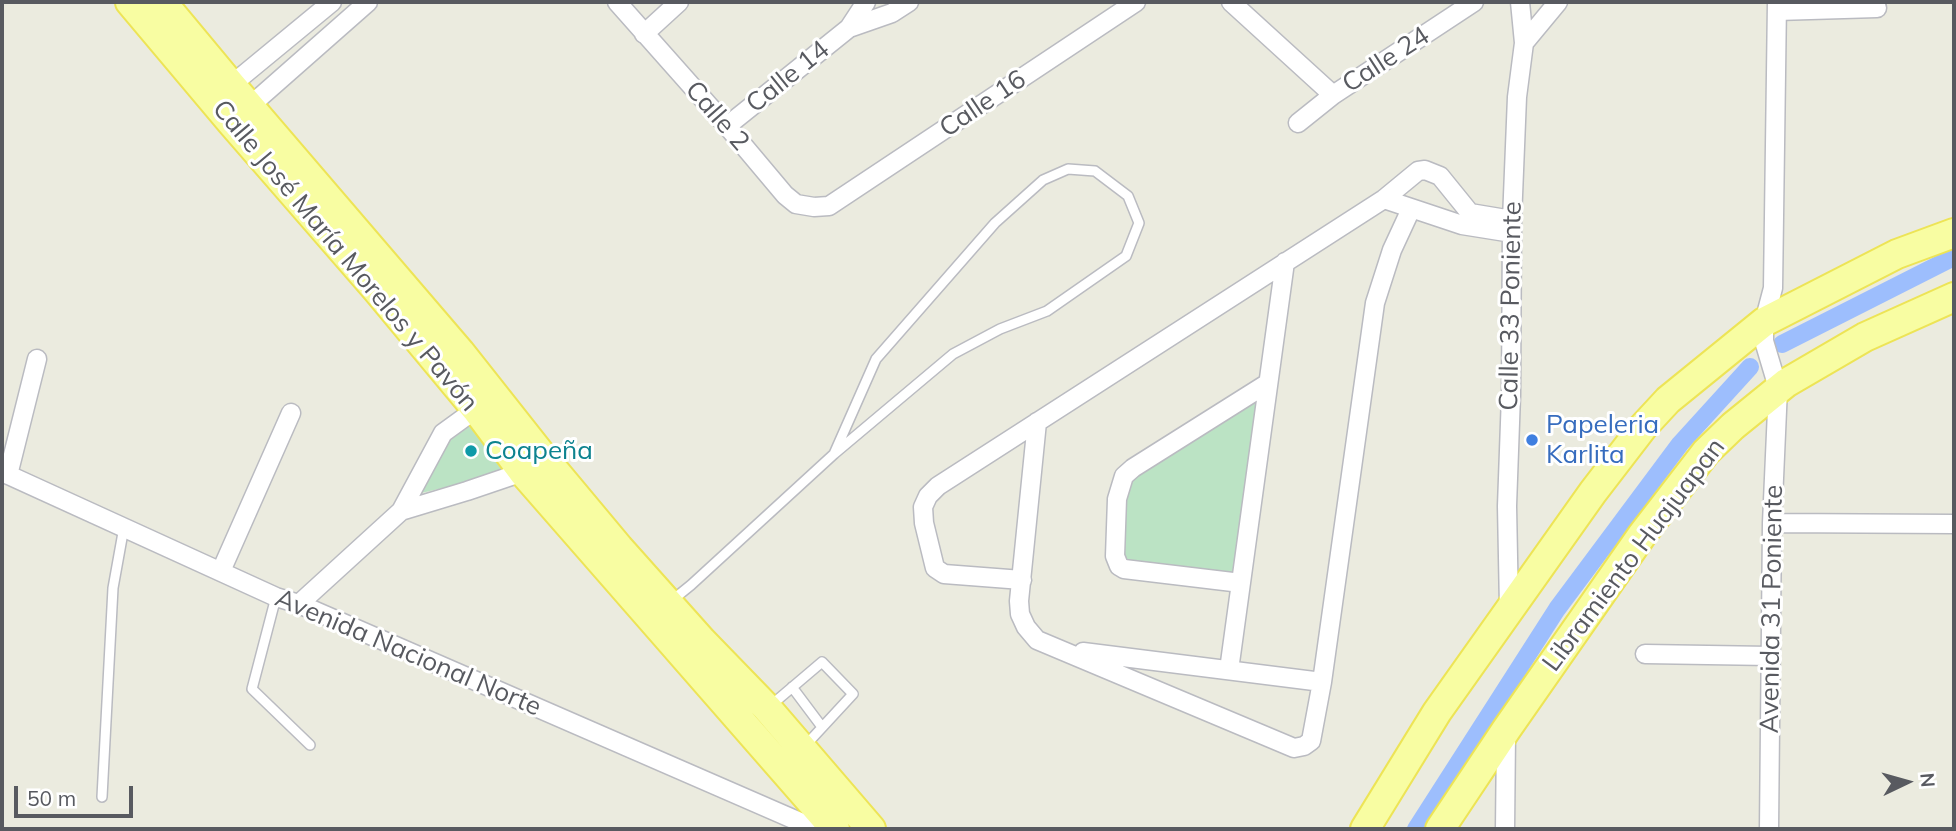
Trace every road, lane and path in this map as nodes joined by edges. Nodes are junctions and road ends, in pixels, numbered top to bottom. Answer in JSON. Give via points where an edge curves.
{"nodes":[{"id":1,"x":130,"y":2,"type":"edge"},
{"id":2,"x":162,"y":2,"type":"edge"},
{"id":3,"x":332,"y":2,"type":"edge"},
{"id":4,"x":368,"y":2,"type":"edge"},
{"id":5,"x":617,"y":2,"type":"edge"},
{"id":6,"x":679,"y":2,"type":"edge"},
{"id":7,"x":866,"y":2,"type":"edge"},
{"id":8,"x":909,"y":2,"type":"edge"},
{"id":9,"x":1136,"y":2,"type":"edge"},
{"id":10,"x":1231,"y":2,"type":"edge"},
{"id":11,"x":1474,"y":2,"type":"edge"},
{"id":12,"x":1520,"y":2,"type":"edge"},
{"id":13,"x":1558,"y":2,"type":"edge"},
{"id":14,"x":1777,"y":6,"type":"edge"},
{"id":15,"x":1877,"y":8,"type":"dead end"},
{"id":16,"x":849,"y":28,"type":"junction"},
{"id":17,"x":644,"y":34,"type":"junction"},
{"id":18,"x":1524,"y":43,"type":"junction"},
{"id":19,"x":222,"y":93,"type":"junction"},
{"id":20,"x":1333,"y":95,"type":"junction"},
{"id":21,"x":240,"y":114,"type":"junction"},
{"id":22,"x":1298,"y":123,"type":"dead end"},
{"id":23,"x":727,"y":126,"type":"junction"},
{"id":24,"x":1384,"y":199,"type":"junction"},
{"id":25,"x":829,"y":206,"type":"joint"},
{"id":26,"x":1411,"y":209,"type":"junction"},
{"id":27,"x":1466,"y":219,"type":"junction"},
{"id":28,"x":1512,"y":227,"type":"junction"},
{"id":29,"x":1954,"y":233,"type":"edge"},
{"id":30,"x":1285,"y":262,"type":"junction"},
{"id":31,"x":1954,"y":297,"type":"edge"},
{"id":32,"x":1764,"y":332,"type":"junction"},
{"id":33,"x":37,"y":359,"type":"dead end"},
{"id":34,"x":1775,"y":379,"type":"junction"},
{"id":35,"x":1268,"y":383,"type":"junction"},
{"id":36,"x":485,"y":402,"type":"junction"},
{"id":37,"x":291,"y":413,"type":"dead end"},
{"id":38,"x":1037,"y":422,"type":"junction"},
{"id":39,"x":834,"y":454,"type":"junction"},
{"id":40,"x":533,"y":465,"type":"junction"},
{"id":41,"x":5,"y":473,"type":"edge"},
{"id":42,"x":401,"y":511,"type":"junction"},
{"id":43,"x":1772,"y":523,"type":"junction"},
{"id":44,"x":1954,"y":524,"type":"edge"},
{"id":45,"x":124,"y":527,"type":"junction"},
{"id":46,"x":221,"y":571,"type":"junction"},
{"id":47,"x":1022,"y":580,"type":"junction"},
{"id":48,"x":1241,"y":583,"type":"junction"},
{"id":49,"x":276,"y":597,"type":"junction"},
{"id":50,"x":299,"y":604,"type":"junction"},
{"id":51,"x":658,"y":610,"type":"junction"},
{"id":52,"x":1510,"y":611,"type":"junction"},
{"id":53,"x":1059,"y":649,"type":"junction"},
{"id":54,"x":1645,"y":654,"type":"dead end"},
{"id":55,"x":1770,"y":656,"type":"junction"},
{"id":56,"x":1229,"y":670,"type":"junction"},
{"id":57,"x":1322,"y":682,"type":"junction"},
{"id":58,"x":792,"y":687,"type":"junction"},
{"id":59,"x":767,"y":708,"type":"junction"},
{"id":60,"x":822,"y":727,"type":"junction"},
{"id":61,"x":1506,"y":730,"type":"junction"},
{"id":62,"x":310,"y":745,"type":"dead end"},
{"id":63,"x":803,"y":748,"type":"junction"},
{"id":64,"x":102,"y":797,"type":"dead end"},
{"id":65,"x":855,"y":825,"type":"edge"},
{"id":66,"x":1370,"y":825,"type":"edge"},
{"id":67,"x":816,"y":829,"type":"edge"},
{"id":68,"x":1440,"y":829,"type":"edge"},
{"id":69,"x":1505,"y":829,"type":"edge"},
{"id":70,"x":1769,"y":829,"type":"edge"}],
"edges":[{"from":1,"to":19,"type":"main road","name":"Calle José María Morelos y Pavón"},
{"from":2,"to":19,"type":"main road","name":"Calle José María Morelos y Pavón"},
{"from":3,"to":19,"type":"street"},
{"from":4,"to":21,"type":"street"},
{"from":5,"to":17,"type":"street","name":"Calle 2"},
{"from":6,"to":17,"type":"street"},
{"from":7,"to":16,"type":"street","name":"Calle 14"},
{"from":8,"to":16,"type":"street","name":"Calle 14"},
{"from":9,"to":25,"type":"street","name":"Calle 16"},
{"from":10,"to":20,"type":"street"},
{"from":11,"to":20,"type":"street","name":"Calle 24"},
{"from":12,"to":18,"type":"street","name":"Calle 33 Poniente"},
{"from":13,"to":18,"type":"street"},
{"from":14,"to":15,"type":"street"},
{"from":14,"to":32,"type":"street","via":[[1773,288]]},
{"from":16,"to":23,"type":"street","name":"Calle 14"},
{"from":17,"to":23,"type":"street","name":"Calle 2"},
{"from":18,"to":28,"type":"street","name":"Calle 33 Poniente"},
{"from":19,"to":21,"type":"main road","name":"Calle José María Morelos y Pavón"},
{"from":20,"to":22,"type":"street","name":"Calle 24"},
{"from":21,"to":36,"type":"main road","name":"Calle José María Morelos y Pavón","via":[[377,290]]},
{"from":23,"to":25,"type":"street","name":"Calle 2","via":[[796,204]]},
{"from":24,"to":26,"type":"street"},
{"from":24,"to":27,"type":"street","via":[[1425,170],[1440,176]]},
{"from":24,"to":30,"type":"street"},
{"from":26,"to":27,"type":"street"},
{"from":26,"to":57,"type":"street","via":[[1375,303]]},
{"from":27,"to":28,"type":"street"},
{"from":28,"to":52,"type":"street","name":"Calle 33 Poniente","via":[[1507,506]]},
{"from":29,"to":32,"type":"main road","via":[[1897,254]]},
{"from":30,"to":35,"type":"street"},
{"from":30,"to":38,"type":"street"},
{"from":31,"to":34,"type":"main road","name":"Libramiento Huajuapan"},
{"from":32,"to":34,"type":"street","name":"Avenida 31 Poniente"},
{"from":32,"to":52,"type":"main road","via":[[1668,400],[1643,427]]},
{"from":33,"to":41,"type":"street"},
{"from":34,"to":43,"type":"street","name":"Avenida 31 Poniente"},
{"from":34,"to":61,"type":"main road","name":"Libramiento Huajuapan","via":[[1706,452],[1642,535]]},
{"from":35,"to":48,"type":"street"},
{"from":35,"to":48,"type":"street","via":[[1133,468],[1124,476],[1117,499],[1115,556],[1119,566]]},
{"from":36,"to":40,"type":"main road","name":"Calle José María Morelos y Pavón"},
{"from":36,"to":42,"type":"street","via":[[443,433]]},
{"from":37,"to":46,"type":"street"},
{"from":38,"to":47,"type":"street"},
{"from":38,"to":47,"type":"street","via":[[938,486],[923,507],[935,568],[944,574]]},
{"from":39,"to":39,"type":"lane","via":[[953,354],[1046,311],[1126,256],[1139,223],[1128,196],[1095,171],[1068,169],[1043,180],[995,223],[876,359]]},
{"from":39,"to":51,"type":"lane"},
{"from":40,"to":42,"type":"street"},
{"from":40,"to":51,"type":"main road","name":"Calle José María Morelos y Pavón"},
{"from":41,"to":45,"type":"street","name":"Avenida Nacional Norte"},
{"from":42,"to":50,"type":"street"},
{"from":43,"to":44,"type":"street"},
{"from":43,"to":55,"type":"street","name":"Avenida 31 Poniente"},
{"from":45,"to":46,"type":"street","name":"Avenida Nacional Norte"},
{"from":45,"to":64,"type":"lane","via":[[113,588]]},
{"from":46,"to":49,"type":"street","name":"Avenida Nacional Norte"},
{"from":47,"to":53,"type":"street","via":[[1020,614],[1026,627],[1037,640]]},
{"from":48,"to":56,"type":"street"},
{"from":49,"to":50,"type":"street","name":"Avenida Nacional Norte"},
{"from":49,"to":62,"type":"lane","via":[[252,689]]},
{"from":50,"to":67,"type":"street","name":"Avenida Nacional Norte"},
{"from":51,"to":59,"type":"main road","name":"Calle José María Morelos y Pavón"},
{"from":51,"to":65,"type":"main road","name":"Calle José María Morelos y Pavón"},
{"from":52,"to":66,"type":"main road","via":[[1437,712]]},
{"from":53,"to":56,"type":"street"},
{"from":53,"to":57,"type":"street","via":[[1294,748],[1311,741]]},
{"from":54,"to":55,"type":"street"},
{"from":55,"to":70,"type":"street","name":"Avenida 31 Poniente"},
{"from":56,"to":57,"type":"street"},
{"from":58,"to":59,"type":"lane"},
{"from":58,"to":60,"type":"lane"},
{"from":58,"to":60,"type":"lane","via":[[822,662],[853,694]]},
{"from":59,"to":63,"type":"main road","name":"Calle José María Morelos y Pavón"},
{"from":60,"to":63,"type":"lane"},
{"from":61,"to":68,"type":"main road","name":"Libramiento Huajuapan"},
{"from":61,"to":69,"type":"street"},
{"from":63,"to":65,"type":"main road","name":"Calle José María Morelos y Pavón"}]}
